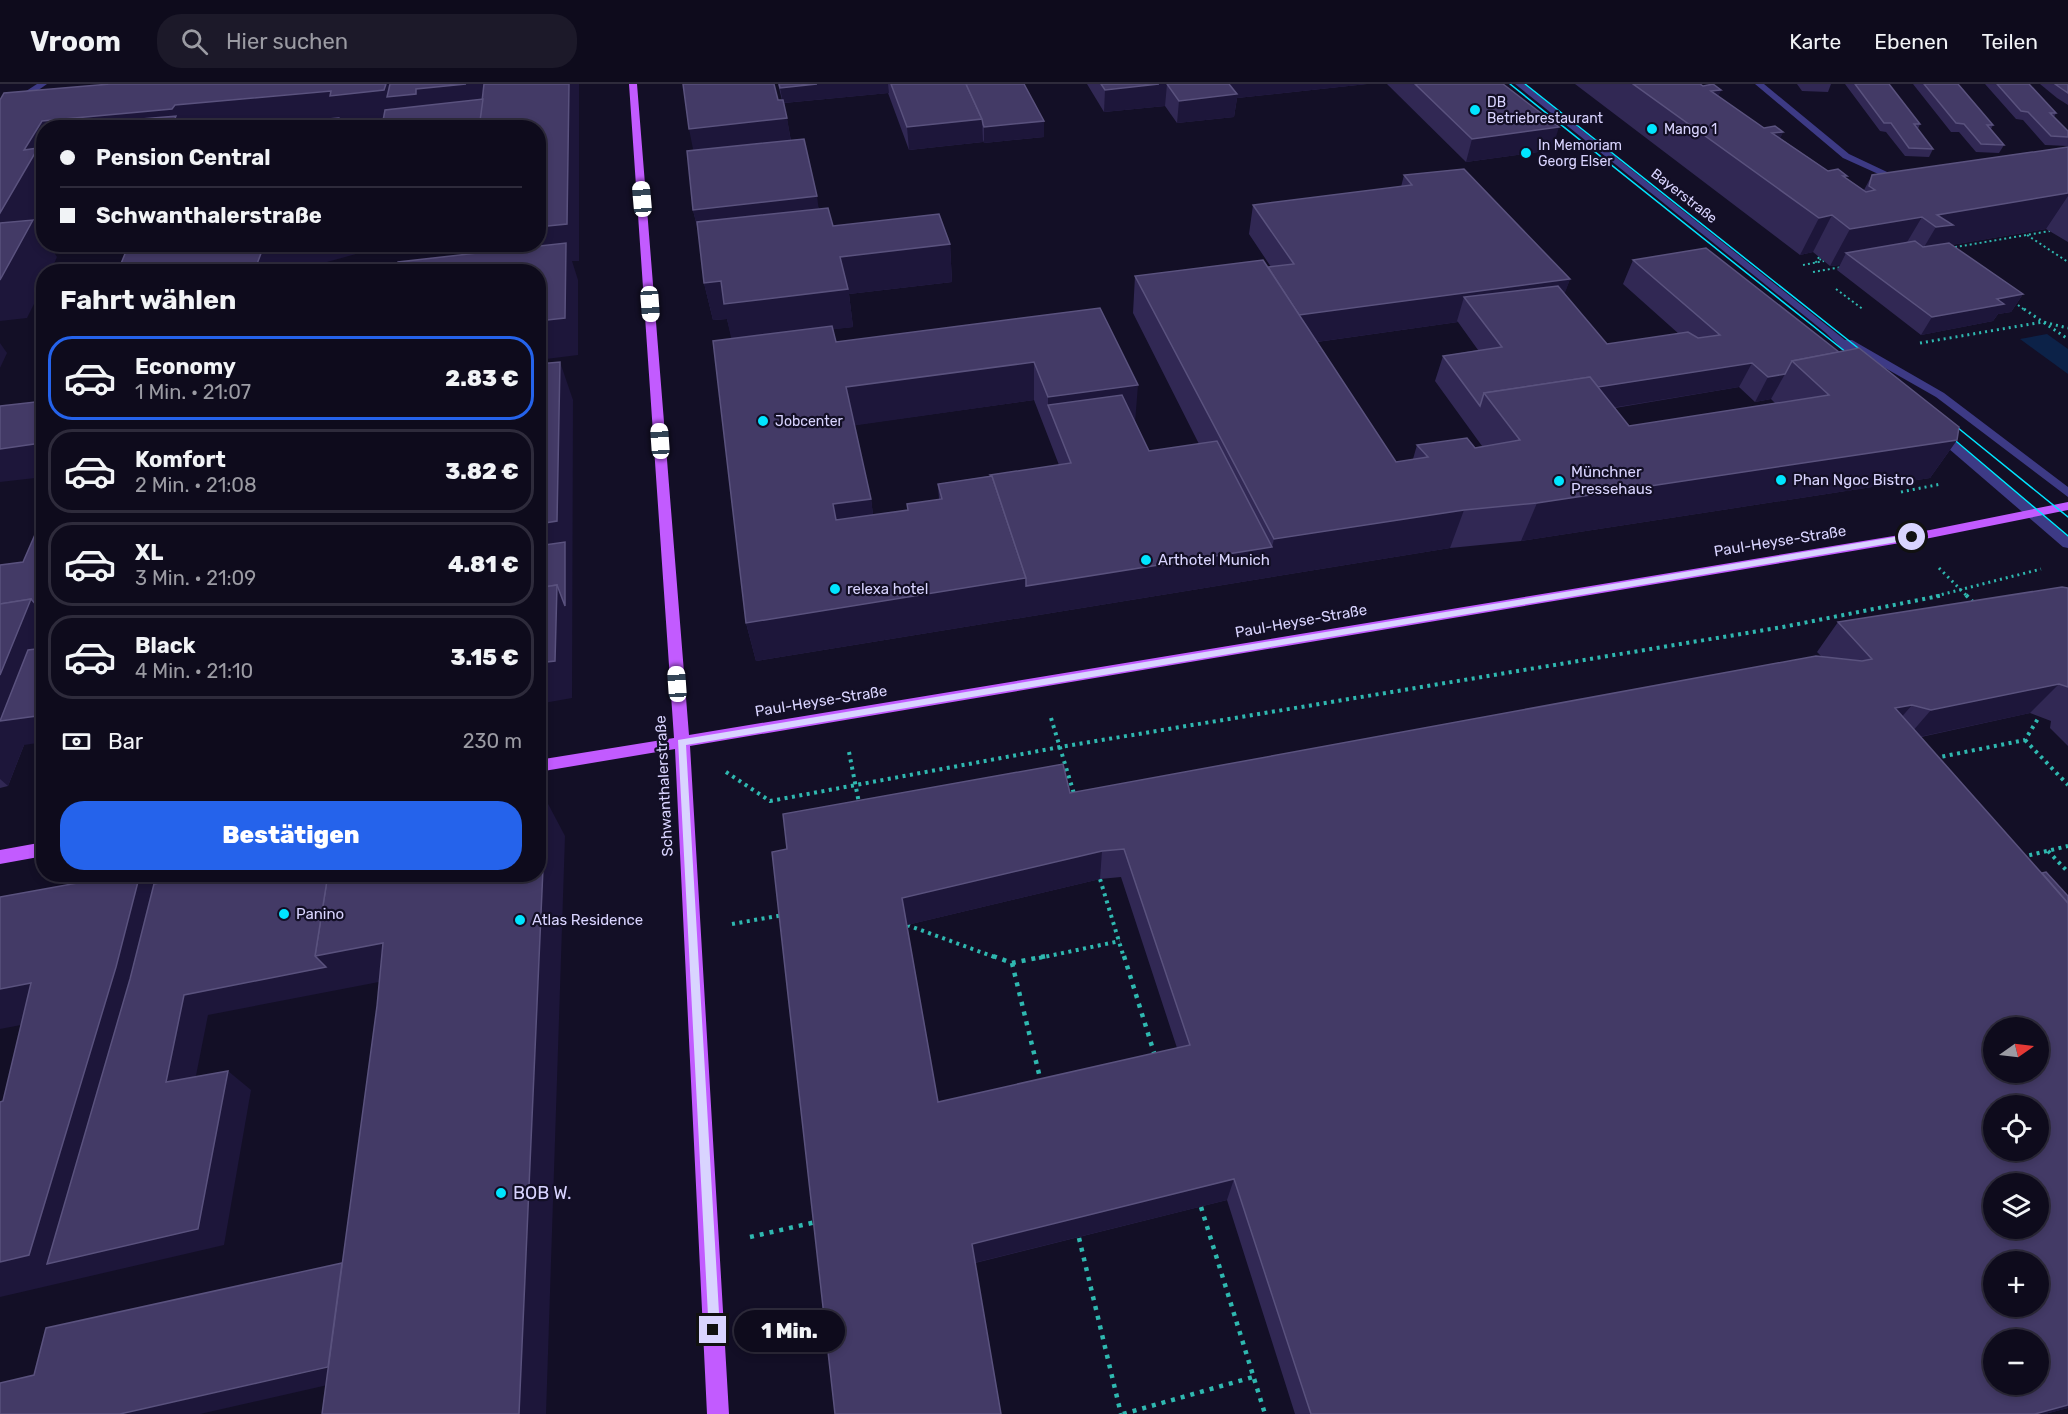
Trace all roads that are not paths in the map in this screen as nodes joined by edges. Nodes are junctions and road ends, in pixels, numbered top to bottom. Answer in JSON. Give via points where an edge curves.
{"nodes":[{"id":1,"x":43,"y":84,"type":"edge"},
{"id":2,"x":633,"y":84,"type":"edge"},
{"id":3,"x":1519,"y":84,"type":"edge"},
{"id":4,"x":1760,"y":84,"type":"edge"},
{"id":5,"x":26,"y":108,"type":"edge"},
{"id":6,"x":1,"y":111,"type":"edge"},
{"id":7,"x":1905,"y":182,"type":"edge"},
{"id":8,"x":1830,"y":331,"type":"junction"},
{"id":9,"x":1873,"y":374,"type":"edge"},
{"id":10,"x":1925,"y":422,"type":"edge"},
{"id":11,"x":2068,"y":493,"type":"edge"},
{"id":12,"x":2068,"y":506,"type":"edge"},
{"id":13,"x":2032,"y":513,"type":"junction"},
{"id":14,"x":2068,"y":544,"type":"edge"},
{"id":15,"x":681,"y":742,"type":"junction"},
{"id":16,"x":546,"y":765,"type":"edge"},
{"id":17,"x":36,"y":850,"type":"edge"},
{"id":18,"x":0,"y":856,"type":"edge"},
{"id":19,"x":718,"y":1414,"type":"edge"}],
"edges":[{"from":1,"to":6,"type":"street"},
{"from":2,"to":15,"type":"main road","name":"Schwanthalerstraße"},
{"from":3,"to":8,"type":"street","name":"Bayerstraße"},
{"from":4,"to":7,"type":"street","via":[[1846,156]]},
{"from":5,"to":6,"type":"street"},
{"from":8,"to":9,"type":"street","name":"Bayerstraße"},
{"from":8,"to":11,"type":"street","name":"Bayerstraße","via":[[1940,395]]},
{"from":10,"to":13,"type":"street"},
{"from":12,"to":13,"type":"main road","name":"Paul-Heyse-Straße"},
{"from":13,"to":14,"type":"street"},
{"from":13,"to":15,"type":"main road","name":"Paul-Heyse-Straße","via":[[1930,534]]},
{"from":15,"to":16,"type":"main road","name":"Paul-Heyse-Straße"},
{"from":15,"to":19,"type":"main road","name":"Schwanthalerstraße"},
{"from":17,"to":18,"type":"main road"}]}
